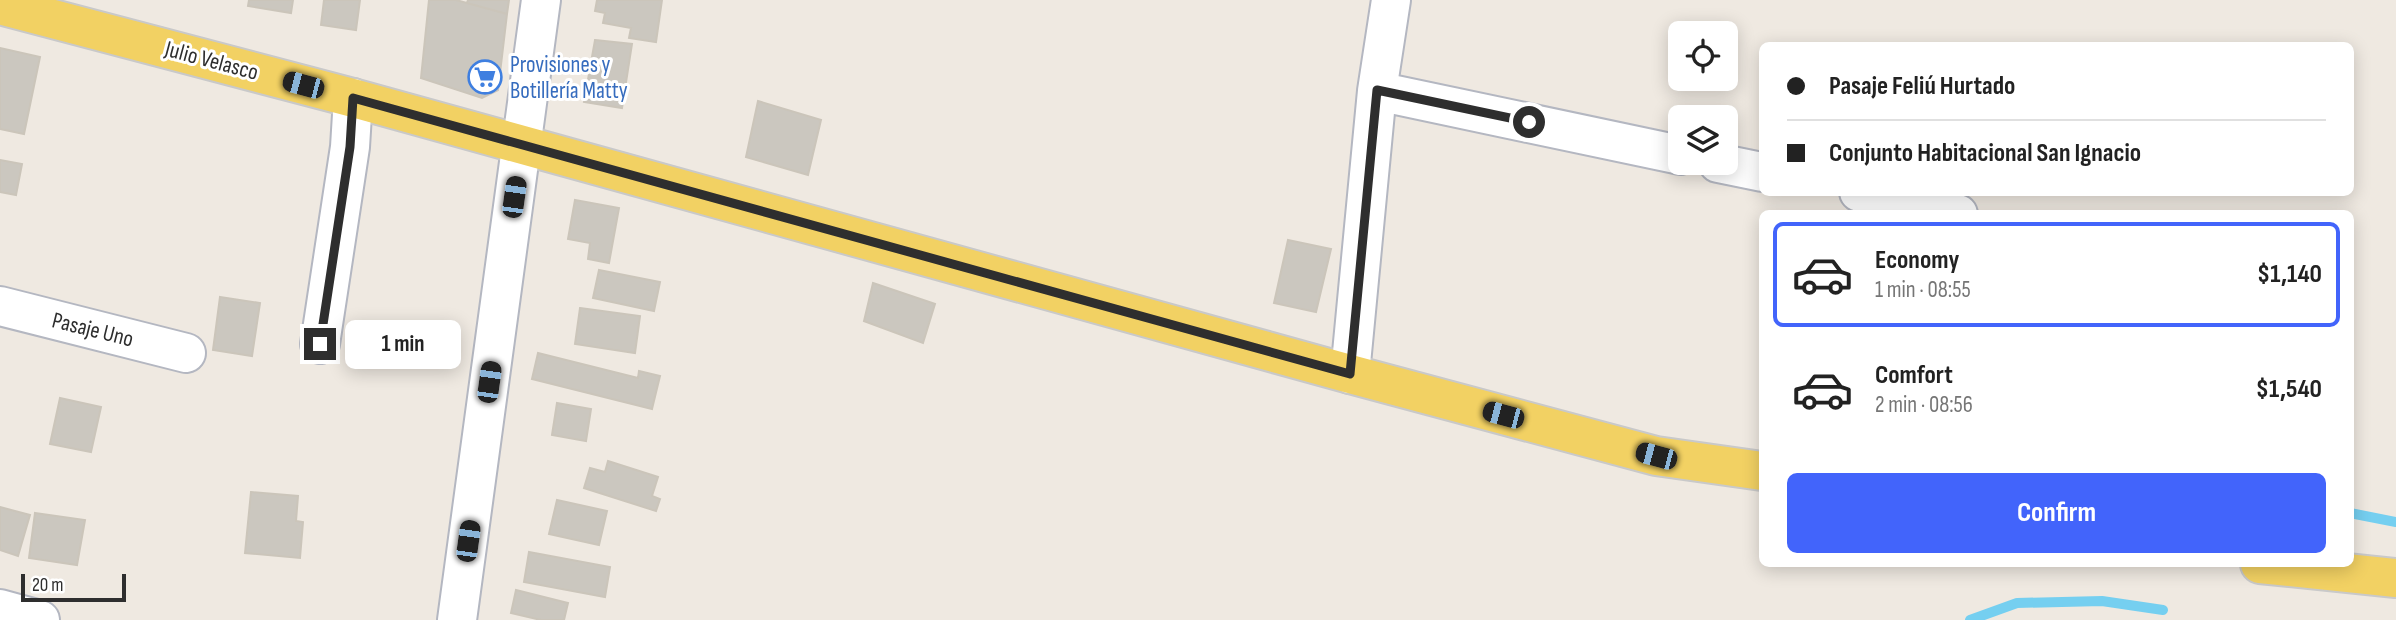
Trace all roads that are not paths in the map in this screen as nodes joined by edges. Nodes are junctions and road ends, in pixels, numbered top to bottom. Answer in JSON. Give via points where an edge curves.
{"nodes":[{"id":1,"x":541,"y":0,"type":"edge"},
{"id":2,"x":1391,"y":0,"type":"edge"},
{"id":3,"x":0,"y":5,"type":"edge"},
{"id":4,"x":1377,"y":90,"type":"junction"},
{"id":5,"x":353,"y":98,"type":"junction"},
{"id":6,"x":521,"y":144,"type":"junction"},
{"id":7,"x":1668,"y":152,"type":"edge"},
{"id":8,"x":1738,"y":167,"type":"edge"},
{"id":9,"x":1759,"y":171,"type":"edge"},
{"id":10,"x":1877,"y":196,"type":"edge"},
{"id":11,"x":1940,"y":210,"type":"edge"},
{"id":12,"x":0,"y":306,"type":"edge"},
{"id":13,"x":320,"y":344,"type":"dead end"},
{"id":14,"x":186,"y":353,"type":"dead end"},
{"id":15,"x":1350,"y":374,"type":"junction"},
{"id":16,"x":1759,"y":471,"type":"edge"},
{"id":17,"x":2289,"y":567,"type":"edge"},
{"id":18,"x":2396,"y":578,"type":"edge"},
{"id":19,"x":0,"y":609,"type":"edge"},
{"id":20,"x":40,"y":620,"type":"edge"},
{"id":21,"x":457,"y":620,"type":"edge"}],
"edges":[{"from":1,"to":6,"type":"street"},
{"from":2,"to":4,"type":"street"},
{"from":3,"to":5,"type":"main road","name":"Julio Velasco"},
{"from":4,"to":7,"type":"street"},
{"from":4,"to":15,"type":"street"},
{"from":5,"to":6,"type":"main road","name":"Julio Velasco"},
{"from":5,"to":13,"type":"street","via":[[350,147]]},
{"from":6,"to":15,"type":"main road","name":"Julio Velasco"},
{"from":6,"to":21,"type":"street"},
{"from":8,"to":9,"type":"street"},
{"from":10,"to":11,"type":"street"},
{"from":12,"to":14,"type":"street","name":"Pasaje Uno"},
{"from":15,"to":16,"type":"main road","name":"Julio Velasco","via":[[1656,456]]},
{"from":17,"to":18,"type":"main road"},
{"from":19,"to":20,"type":"street"}]}
